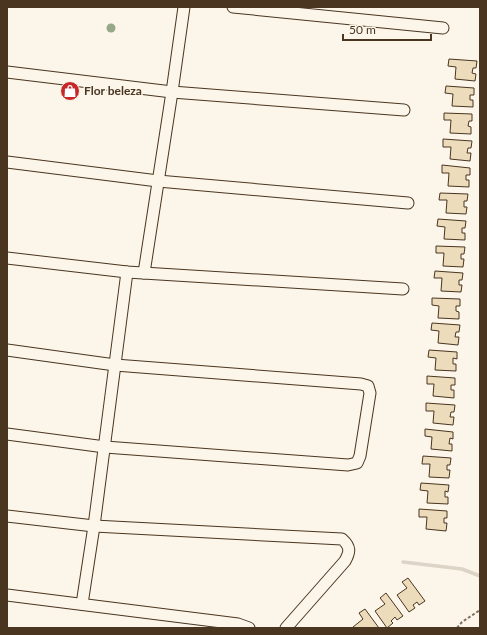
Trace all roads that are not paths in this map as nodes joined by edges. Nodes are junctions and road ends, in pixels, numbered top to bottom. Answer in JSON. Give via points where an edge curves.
{"nodes":[{"id":1,"x":184,"y":7,"type":"edge"},
{"id":2,"x":233,"y":7,"type":"edge"},
{"id":3,"x":443,"y":28,"type":"dead end"},
{"id":4,"x":7,"y":72,"type":"edge"},
{"id":5,"x":172,"y":92,"type":"junction"},
{"id":6,"x":404,"y":110,"type":"dead end"},
{"id":7,"x":7,"y":162,"type":"edge"},
{"id":8,"x":158,"y":181,"type":"junction"},
{"id":9,"x":408,"y":203,"type":"dead end"},
{"id":10,"x":7,"y":258,"type":"edge"},
{"id":11,"x":127,"y":272,"type":"junction"},
{"id":12,"x":144,"y":273,"type":"junction"},
{"id":13,"x":403,"y":289,"type":"dead end"},
{"id":14,"x":7,"y":350,"type":"edge"},
{"id":15,"x":115,"y":365,"type":"junction"},
{"id":16,"x":7,"y":434,"type":"edge"},
{"id":17,"x":105,"y":447,"type":"junction"},
{"id":18,"x":7,"y":516,"type":"edge"},
{"id":19,"x":94,"y":526,"type":"junction"},
{"id":20,"x":7,"y":595,"type":"edge"},
{"id":21,"x":82,"y":604,"type":"junction"},
{"id":22,"x":249,"y":628,"type":"edge"},
{"id":23,"x":286,"y":628,"type":"edge"}],
"edges":[{"from":1,"to":5,"type":"street"},
{"from":2,"to":3,"type":"street"},
{"from":4,"to":5,"type":"street"},
{"from":5,"to":6,"type":"street"},
{"from":5,"to":8,"type":"street"},
{"from":7,"to":8,"type":"street"},
{"from":8,"to":9,"type":"street"},
{"from":8,"to":12,"type":"street"},
{"from":10,"to":11,"type":"street"},
{"from":11,"to":12,"type":"street"},
{"from":11,"to":15,"type":"street"},
{"from":12,"to":13,"type":"street"},
{"from":14,"to":15,"type":"street"},
{"from":15,"to":17,"type":"street"},
{"from":15,"to":17,"type":"street","via":[[362,384],[368,386],[370,393],[360,456],[357,463],[348,465]]},
{"from":16,"to":17,"type":"street"},
{"from":17,"to":19,"type":"street"},
{"from":18,"to":19,"type":"street"},
{"from":19,"to":21,"type":"street"},
{"from":19,"to":23,"type":"street","via":[[342,540],[348,544],[349,554],[345,561]]},
{"from":20,"to":21,"type":"street"},
{"from":21,"to":22,"type":"street","via":[[238,624]]}]}
